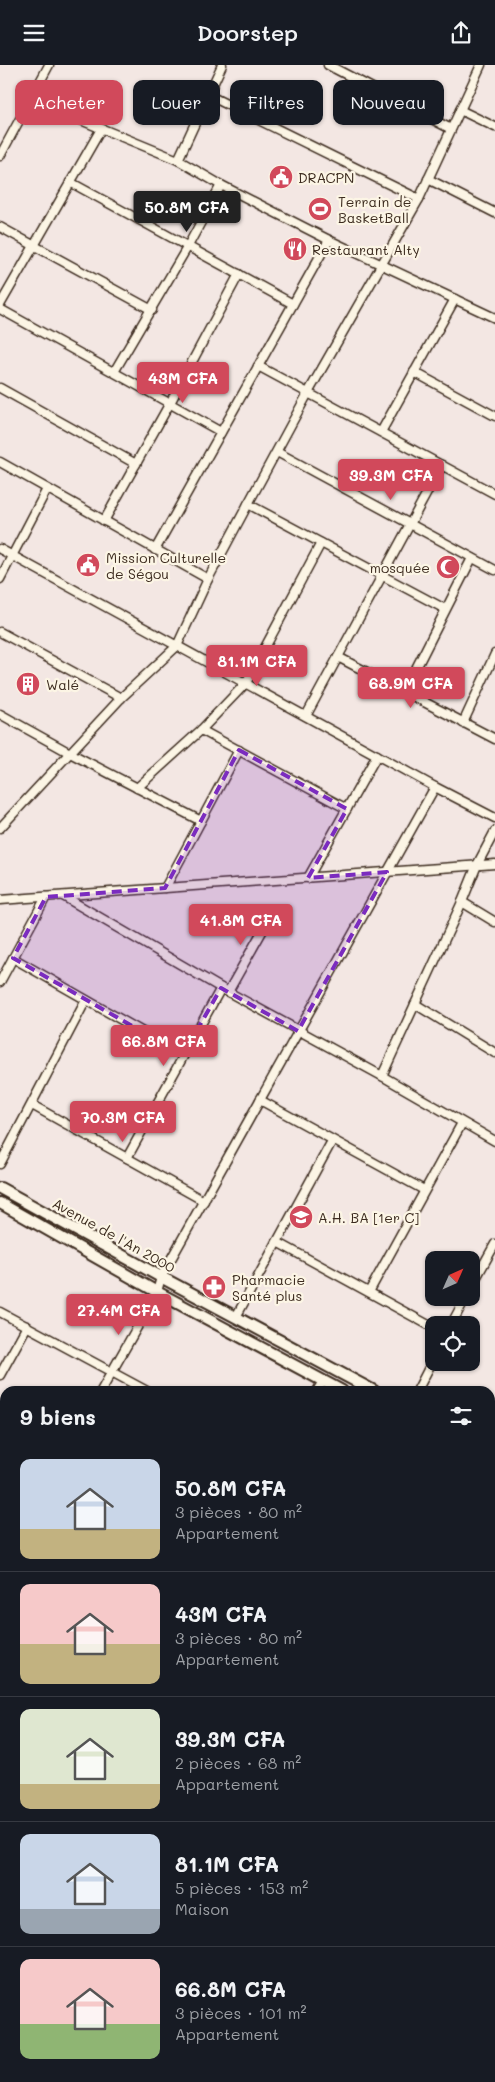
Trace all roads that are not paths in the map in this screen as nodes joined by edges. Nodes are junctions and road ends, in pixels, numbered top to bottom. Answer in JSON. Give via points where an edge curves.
{"nodes":[{"id":1,"x":49,"y":65,"type":"edge"},
{"id":2,"x":222,"y":65,"type":"edge"},
{"id":3,"x":328,"y":65,"type":"edge"},
{"id":4,"x":481,"y":65,"type":"edge"},
{"id":5,"x":42,"y":80,"type":"edge"},
{"id":6,"x":215,"y":80,"type":"edge"},
{"id":7,"x":220,"y":101,"type":"edge"},
{"id":8,"x":460,"y":110,"type":"junction"},
{"id":9,"x":18,"y":125,"type":"edge"},
{"id":10,"x":91,"y":125,"type":"edge"},
{"id":11,"x":194,"y":125,"type":"edge"},
{"id":12,"x":495,"y":127,"type":"edge"},
{"id":13,"x":101,"y":129,"type":"junction"},
{"id":14,"x":451,"y":129,"type":"junction"},
{"id":15,"x":0,"y":156,"type":"edge"},
{"id":16,"x":178,"y":160,"type":"junction"},
{"id":17,"x":428,"y":179,"type":"junction"},
{"id":18,"x":70,"y":182,"type":"junction"},
{"id":19,"x":221,"y":185,"type":"junction"},
{"id":20,"x":419,"y":199,"type":"junction"},
{"id":21,"x":495,"y":213,"type":"edge"},
{"id":22,"x":0,"y":227,"type":"edge"},
{"id":23,"x":329,"y":240,"type":"junction"},
{"id":24,"x":35,"y":246,"type":"junction"},
{"id":25,"x":188,"y":246,"type":"junction"},
{"id":26,"x":383,"y":265,"type":"junction"},
{"id":27,"x":239,"y":273,"type":"junction"},
{"id":28,"x":455,"y":299,"type":"junction"},
{"id":29,"x":293,"y":303,"type":"junction"},
{"id":30,"x":0,"y":307,"type":"edge"},
{"id":31,"x":152,"y":310,"type":"junction"},
{"id":32,"x":495,"y":318,"type":"edge"},
{"id":33,"x":258,"y":366,"type":"junction"},
{"id":34,"x":114,"y":372,"type":"junction"},
{"id":35,"x":414,"y":372,"type":"junction"},
{"id":36,"x":0,"y":388,"type":"edge"},
{"id":37,"x":308,"y":393,"type":"junction"},
{"id":38,"x":170,"y":403,"type":"junction"},
{"id":39,"x":495,"y":416,"type":"edge"},
{"id":40,"x":221,"y":432,"type":"junction"},
{"id":41,"x":380,"y":432,"type":"junction"},
{"id":42,"x":277,"y":452,"type":"junction"},
{"id":43,"x":0,"y":462,"type":"edge"},
{"id":44,"x":136,"y":464,"type":"junction"},
{"id":45,"x":442,"y":465,"type":"junction"},
{"id":46,"x":47,"y":489,"type":"junction"},
{"id":47,"x":495,"y":494,"type":"edge"},
{"id":48,"x":248,"y":505,"type":"junction"},
{"id":49,"x":104,"y":521,"type":"junction"},
{"id":50,"x":410,"y":524,"type":"junction"},
{"id":51,"x":321,"y":543,"type":"junction"},
{"id":52,"x":0,"y":549,"type":"edge"},
{"id":53,"x":155,"y":550,"type":"junction"},
{"id":54,"x":13,"y":556,"type":"junction"},
{"id":55,"x":472,"y":557,"type":"junction"},
{"id":56,"x":495,"y":570,"type":"edge"},
{"id":57,"x":382,"y":576,"type":"junction"},
{"id":58,"x":0,"y":579,"type":"edge"},
{"id":59,"x":208,"y":579,"type":"junction"},
{"id":60,"x":445,"y":609,"type":"junction"},
{"id":61,"x":0,"y":632,"type":"edge"},
{"id":62,"x":178,"y":646,"type":"junction"},
{"id":63,"x":495,"y":654,"type":"edge"},
{"id":64,"x":338,"y":657,"type":"junction"},
{"id":65,"x":246,"y":683,"type":"junction"},
{"id":66,"x":404,"y":692,"type":"junction"},
{"id":67,"x":121,"y":698,"type":"junction"},
{"id":68,"x":0,"y":714,"type":"edge"},
{"id":69,"x":306,"y":716,"type":"junction"},
{"id":70,"x":463,"y":723,"type":"junction"},
{"id":71,"x":201,"y":729,"type":"junction"},
{"id":72,"x":495,"y":739,"type":"edge"},
{"id":73,"x":239,"y":750,"type":"junction"},
{"id":74,"x":70,"y":753,"type":"junction"},
{"id":75,"x":378,"y":755,"type":"junction"},
{"id":76,"x":434,"y":787,"type":"junction"},
{"id":77,"x":137,"y":788,"type":"junction"},
{"id":78,"x":347,"y":809,"type":"junction"},
{"id":79,"x":495,"y":818,"type":"edge"},
{"id":80,"x":201,"y":821,"type":"junction"},
{"id":81,"x":0,"y":829,"type":"edge"},
{"id":82,"x":495,"y":831,"type":"edge"},
{"id":83,"x":495,"y":864,"type":"edge"},
{"id":84,"x":478,"y":865,"type":"junction"},
{"id":85,"x":387,"y":872,"type":"junction"},
{"id":86,"x":308,"y":878,"type":"junction"},
{"id":87,"x":165,"y":888,"type":"junction"},
{"id":88,"x":63,"y":896,"type":"junction"},
{"id":89,"x":46,"y":897,"type":"junction"},
{"id":90,"x":0,"y":900,"type":"edge"},
{"id":91,"x":462,"y":902,"type":"junction"},
{"id":92,"x":273,"y":912,"type":"dead end"},
{"id":93,"x":495,"y":922,"type":"edge"},
{"id":94,"x":13,"y":958,"type":"junction"},
{"id":95,"x":0,"y":982,"type":"edge"},
{"id":96,"x":224,"y":990,"type":"junction"},
{"id":97,"x":86,"y":1000,"type":"junction"},
{"id":98,"x":415,"y":1005,"type":"junction"},
{"id":99,"x":298,"y":1031,"type":"junction"},
{"id":100,"x":495,"y":1053,"type":"edge"},
{"id":101,"x":183,"y":1055,"type":"junction"},
{"id":102,"x":382,"y":1076,"type":"junction"},
{"id":103,"x":260,"y":1100,"type":"junction"},
{"id":104,"x":32,"y":1105,"type":"junction"},
{"id":105,"x":462,"y":1123,"type":"junction"},
{"id":106,"x":332,"y":1141,"type":"junction"},
{"id":107,"x":495,"y":1141,"type":"edge"},
{"id":108,"x":127,"y":1158,"type":"junction"},
{"id":109,"x":0,"y":1164,"type":"edge"},
{"id":110,"x":0,"y":1188,"type":"edge"},
{"id":111,"x":424,"y":1190,"type":"junction"},
{"id":112,"x":204,"y":1201,"type":"junction"},
{"id":113,"x":0,"y":1203,"type":"edge"},
{"id":114,"x":277,"y":1241,"type":"junction"},
{"id":115,"x":495,"y":1244,"type":"edge"},
{"id":116,"x":480,"y":1271,"type":"edge"},
{"id":117,"x":161,"y":1277,"type":"junction"},
{"id":118,"x":157,"y":1292,"type":"junction"},
{"id":119,"x":369,"y":1292,"type":"junction"},
{"id":120,"x":0,"y":1312,"type":"edge"},
{"id":121,"x":236,"y":1317,"type":"junction"},
{"id":122,"x":425,"y":1323,"type":"edge"},
{"id":123,"x":27,"y":1326,"type":"junction"},
{"id":124,"x":427,"y":1371,"type":"edge"},
{"id":125,"x":112,"y":1373,"type":"junction"},
{"id":126,"x":0,"y":1375,"type":"edge"},
{"id":127,"x":322,"y":1381,"type":"junction"},
{"id":128,"x":104,"y":1386,"type":"edge"},
{"id":129,"x":137,"y":1386,"type":"edge"},
{"id":130,"x":320,"y":1386,"type":"edge"},
{"id":131,"x":332,"y":1386,"type":"edge"},
{"id":132,"x":365,"y":1386,"type":"edge"},
{"id":133,"x":420,"y":1386,"type":"edge"}],
"edges":[{"from":1,"to":5,"type":"street"},
{"from":2,"to":6,"type":"street"},
{"from":3,"to":14,"type":"street"},
{"from":4,"to":8,"type":"street"},
{"from":7,"to":20,"type":"street"},
{"from":8,"to":12,"type":"street"},
{"from":8,"to":14,"type":"street"},
{"from":9,"to":15,"type":"street"},
{"from":10,"to":13,"type":"street"},
{"from":11,"to":16,"type":"street"},
{"from":13,"to":16,"type":"street"},
{"from":13,"to":18,"type":"street"},
{"from":14,"to":17,"type":"street"},
{"from":16,"to":19,"type":"street"},
{"from":17,"to":20,"type":"street"},
{"from":17,"to":21,"type":"street"},
{"from":18,"to":24,"type":"street"},
{"from":18,"to":25,"type":"street"},
{"from":19,"to":23,"type":"street"},
{"from":19,"to":25,"type":"street"},
{"from":20,"to":26,"type":"street"},
{"from":22,"to":24,"type":"street"},
{"from":23,"to":26,"type":"street"},
{"from":23,"to":29,"type":"street"},
{"from":24,"to":30,"type":"street"},
{"from":24,"to":31,"type":"street"},
{"from":25,"to":27,"type":"street"},
{"from":25,"to":31,"type":"street"},
{"from":26,"to":28,"type":"street"},
{"from":26,"to":37,"type":"street"},
{"from":27,"to":29,"type":"street"},
{"from":27,"to":38,"type":"street"},
{"from":28,"to":32,"type":"street"},
{"from":28,"to":35,"type":"street"},
{"from":29,"to":33,"type":"street"},
{"from":30,"to":34,"type":"street"},
{"from":31,"to":34,"type":"street"},
{"from":33,"to":37,"type":"street"},
{"from":33,"to":40,"type":"street"},
{"from":34,"to":38,"type":"street"},
{"from":35,"to":39,"type":"street"},
{"from":35,"to":41,"type":"street"},
{"from":36,"to":44,"type":"street"},
{"from":37,"to":41,"type":"street"},
{"from":37,"to":42,"type":"street"},
{"from":38,"to":40,"type":"street"},
{"from":38,"to":44,"type":"street"},
{"from":40,"to":53,"type":"street"},
{"from":41,"to":45,"type":"street"},
{"from":42,"to":48,"type":"street"},
{"from":42,"to":50,"type":"street"},
{"from":43,"to":46,"type":"street"},
{"from":44,"to":49,"type":"street"},
{"from":45,"to":47,"type":"street"},
{"from":45,"to":50,"type":"street"},
{"from":46,"to":49,"type":"street"},
{"from":46,"to":54,"type":"street"},
{"from":48,"to":51,"type":"street"},
{"from":48,"to":59,"type":"street"},
{"from":49,"to":53,"type":"street"},
{"from":50,"to":55,"type":"street"},
{"from":50,"to":57,"type":"street"},
{"from":51,"to":57,"type":"street"},
{"from":51,"to":65,"type":"street"},
{"from":52,"to":54,"type":"street"},
{"from":53,"to":59,"type":"street"},
{"from":54,"to":58,"type":"street"},
{"from":54,"to":62,"type":"street"},
{"from":55,"to":56,"type":"street"},
{"from":55,"to":60,"type":"street"},
{"from":57,"to":60,"type":"street"},
{"from":57,"to":64,"type":"street"},
{"from":59,"to":62,"type":"street"},
{"from":60,"to":66,"type":"street"},
{"from":61,"to":67,"type":"street"},
{"from":62,"to":65,"type":"street"},
{"from":62,"to":67,"type":"street"},
{"from":63,"to":70,"type":"street"},
{"from":64,"to":66,"type":"street"},
{"from":64,"to":69,"type":"street"},
{"from":65,"to":69,"type":"street"},
{"from":65,"to":71,"type":"street"},
{"from":66,"to":70,"type":"street"},
{"from":67,"to":74,"type":"street"},
{"from":68,"to":74,"type":"street"},
{"from":69,"to":75,"type":"street"},
{"from":70,"to":72,"type":"street"},
{"from":71,"to":73,"type":"street"},
{"from":71,"to":77,"type":"street"},
{"from":73,"to":78,"type":"street"},
{"from":73,"to":80,"type":"street"},
{"from":74,"to":77,"type":"street"},
{"from":74,"to":81,"type":"street"},
{"from":75,"to":76,"type":"street"},
{"from":75,"to":78,"type":"street"},
{"from":76,"to":79,"type":"street"},
{"from":76,"to":85,"type":"street"},
{"from":77,"to":80,"type":"street"},
{"from":78,"to":86,"type":"street"},
{"from":80,"to":87,"type":"street"},
{"from":82,"to":84,"type":"street"},
{"from":83,"to":84,"type":"street"},
{"from":84,"to":85,"type":"street"},
{"from":84,"to":91,"type":"street"},
{"from":85,"to":86,"type":"street"},
{"from":85,"to":99,"type":"street"},
{"from":86,"to":87,"type":"street"},
{"from":87,"to":88,"type":"street"},
{"from":88,"to":89,"type":"street"},
{"from":88,"to":96,"type":"street"},
{"from":89,"to":90,"type":"street"},
{"from":89,"to":94,"type":"street"},
{"from":91,"to":93,"type":"street"},
{"from":91,"to":98,"type":"street"},
{"from":92,"to":96,"type":"street"},
{"from":94,"to":95,"type":"street"},
{"from":94,"to":97,"type":"street"},
{"from":96,"to":99,"type":"street"},
{"from":96,"to":101,"type":"street"},
{"from":97,"to":101,"type":"street"},
{"from":97,"to":104,"type":"street"},
{"from":98,"to":100,"type":"street"},
{"from":98,"to":102,"type":"street"},
{"from":99,"to":102,"type":"street"},
{"from":99,"to":103,"type":"street"},
{"from":101,"to":108,"type":"street"},
{"from":102,"to":105,"type":"street"},
{"from":103,"to":106,"type":"street"},
{"from":103,"to":112,"type":"street"},
{"from":104,"to":108,"type":"street"},
{"from":104,"to":109,"type":"street"},
{"from":105,"to":107,"type":"street"},
{"from":105,"to":111,"type":"street"},
{"from":106,"to":111,"type":"street"},
{"from":106,"to":114,"type":"street"},
{"from":108,"to":112,"type":"street"},
{"from":110,"to":117,"type":"main road","name":"Avenue de l'An 2000"},
{"from":111,"to":119,"type":"street"},
{"from":112,"to":117,"type":"street"},
{"from":113,"to":118,"type":"main road","name":"Avenue de l'An 2000"},
{"from":114,"to":119,"type":"street"},
{"from":114,"to":121,"type":"street"},
{"from":115,"to":116,"type":"street"},
{"from":117,"to":118,"type":"street"},
{"from":117,"to":121,"type":"main road","name":"Avenue de l'An 2000"},
{"from":118,"to":125,"type":"street"},
{"from":118,"to":127,"type":"main road","name":"Avenue de l'An 2000"},
{"from":119,"to":122,"type":"street"},
{"from":120,"to":123,"type":"street"},
{"from":121,"to":132,"type":"main road","name":"Avenue de l'An 2000"},
{"from":123,"to":125,"type":"street"},
{"from":123,"to":126,"type":"street"},
{"from":124,"to":133,"type":"street"},
{"from":125,"to":128,"type":"street"},
{"from":125,"to":129,"type":"street"},
{"from":127,"to":130,"type":"street"},
{"from":127,"to":131,"type":"main road","name":"Avenue de l'An 2000"}]}
